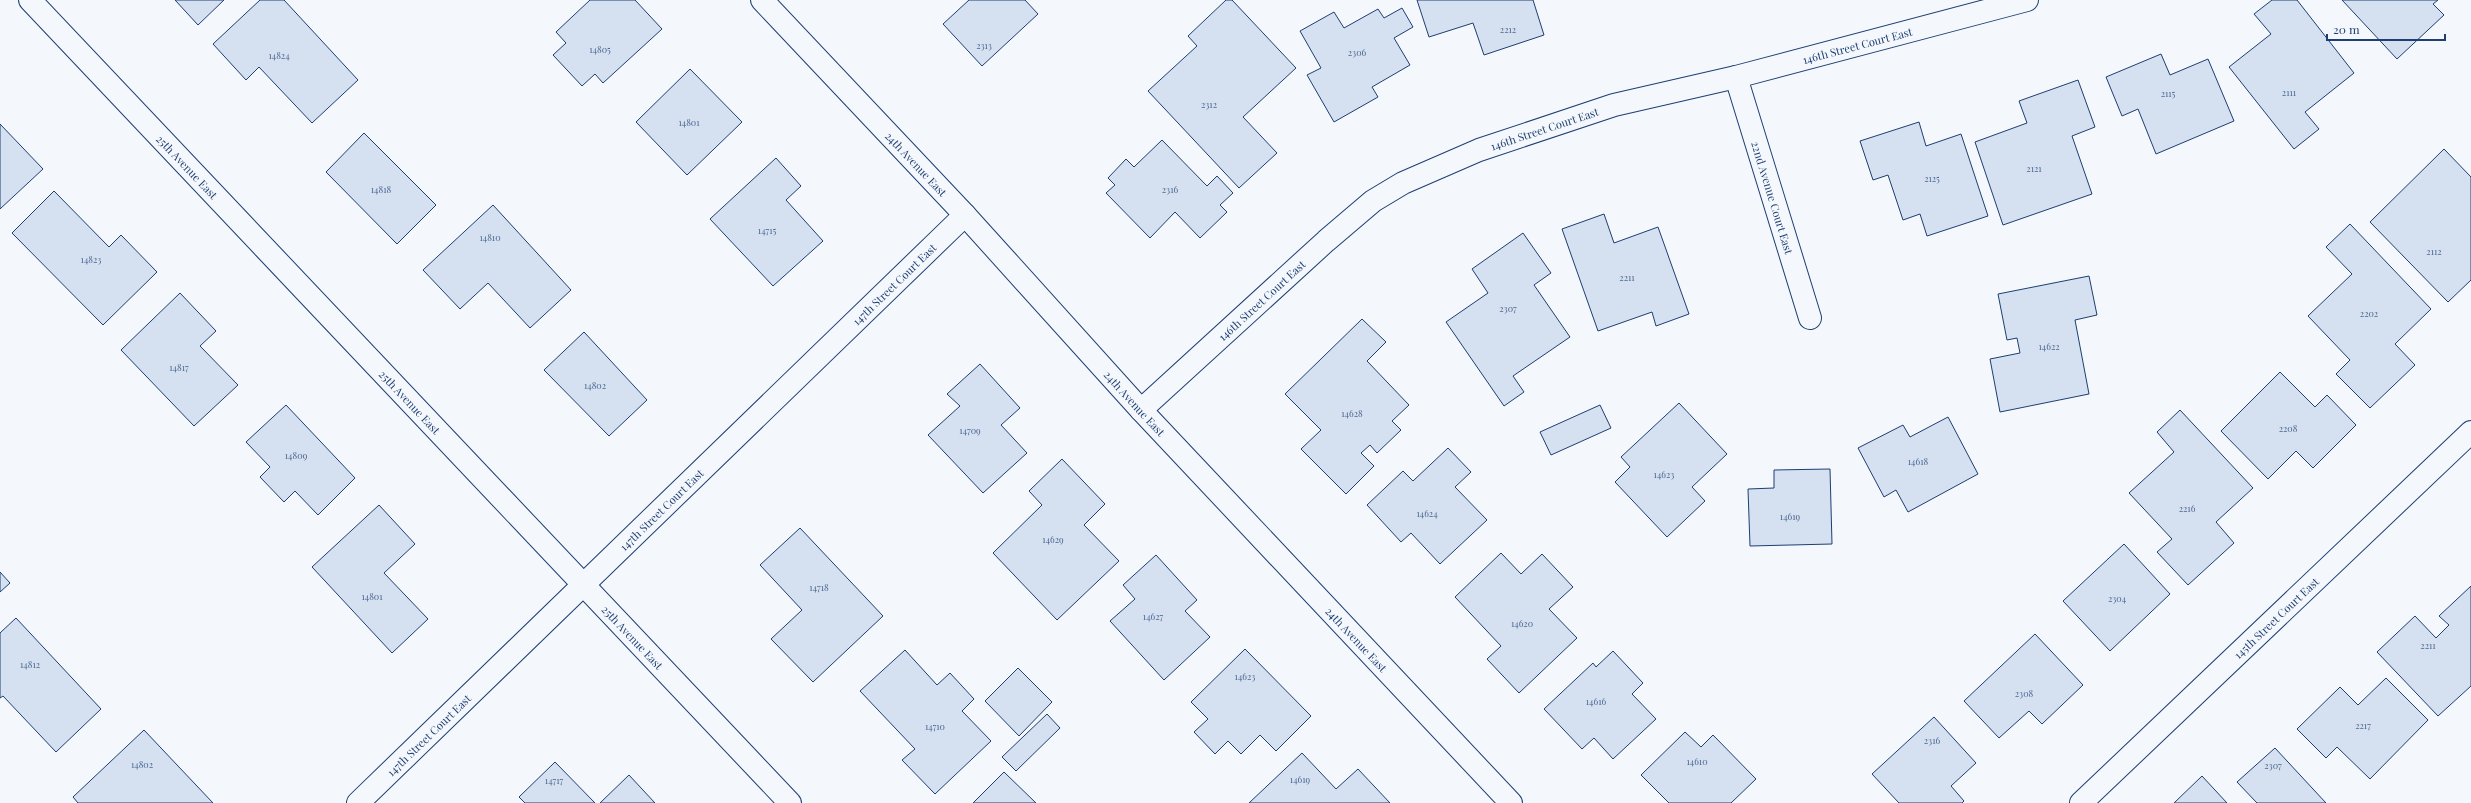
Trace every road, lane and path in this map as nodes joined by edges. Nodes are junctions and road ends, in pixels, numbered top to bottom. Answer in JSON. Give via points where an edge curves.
{"nodes":[{"id":1,"x":30,"y":0,"type":"edge"},
{"id":2,"x":2027,"y":0,"type":"edge"},
{"id":3,"x":769,"y":2,"type":"edge"},
{"id":4,"x":1736,"y":77,"type":"junction"},
{"id":5,"x":965,"y":215,"type":"junction"},
{"id":6,"x":1810,"y":318,"type":"dead end"},
{"id":7,"x":1141,"y":410,"type":"junction"},
{"id":8,"x":2471,"y":432,"type":"edge"},
{"id":9,"x":583,"y":584,"type":"junction"},
{"id":10,"x":358,"y":803,"type":"edge"},
{"id":11,"x":790,"y":803,"type":"edge"},
{"id":12,"x":1511,"y":803,"type":"edge"},
{"id":13,"x":2081,"y":803,"type":"edge"}],
"edges":[{"from":1,"to":9,"type":"street","name":"25th Avenue East"},
{"from":2,"to":4,"type":"street","name":"146th Street Court East"},
{"from":3,"to":5,"type":"street","name":"24th Avenue East"},
{"from":4,"to":6,"type":"street","name":"22nd Avenue Court East"},
{"from":4,"to":7,"type":"street","name":"146th Street Court East","via":[[1614,106],[1479,150],[1403,182],[1373,201],[1326,240]]},
{"from":5,"to":7,"type":"street","name":"24th Avenue East"},
{"from":5,"to":9,"type":"street","name":"147th Street Court East"},
{"from":7,"to":12,"type":"street","name":"24th Avenue East"},
{"from":8,"to":13,"type":"street","name":"145th Street Court East"},
{"from":9,"to":10,"type":"street","name":"147th Street Court East"},
{"from":9,"to":11,"type":"street","name":"25th Avenue East"}]}
